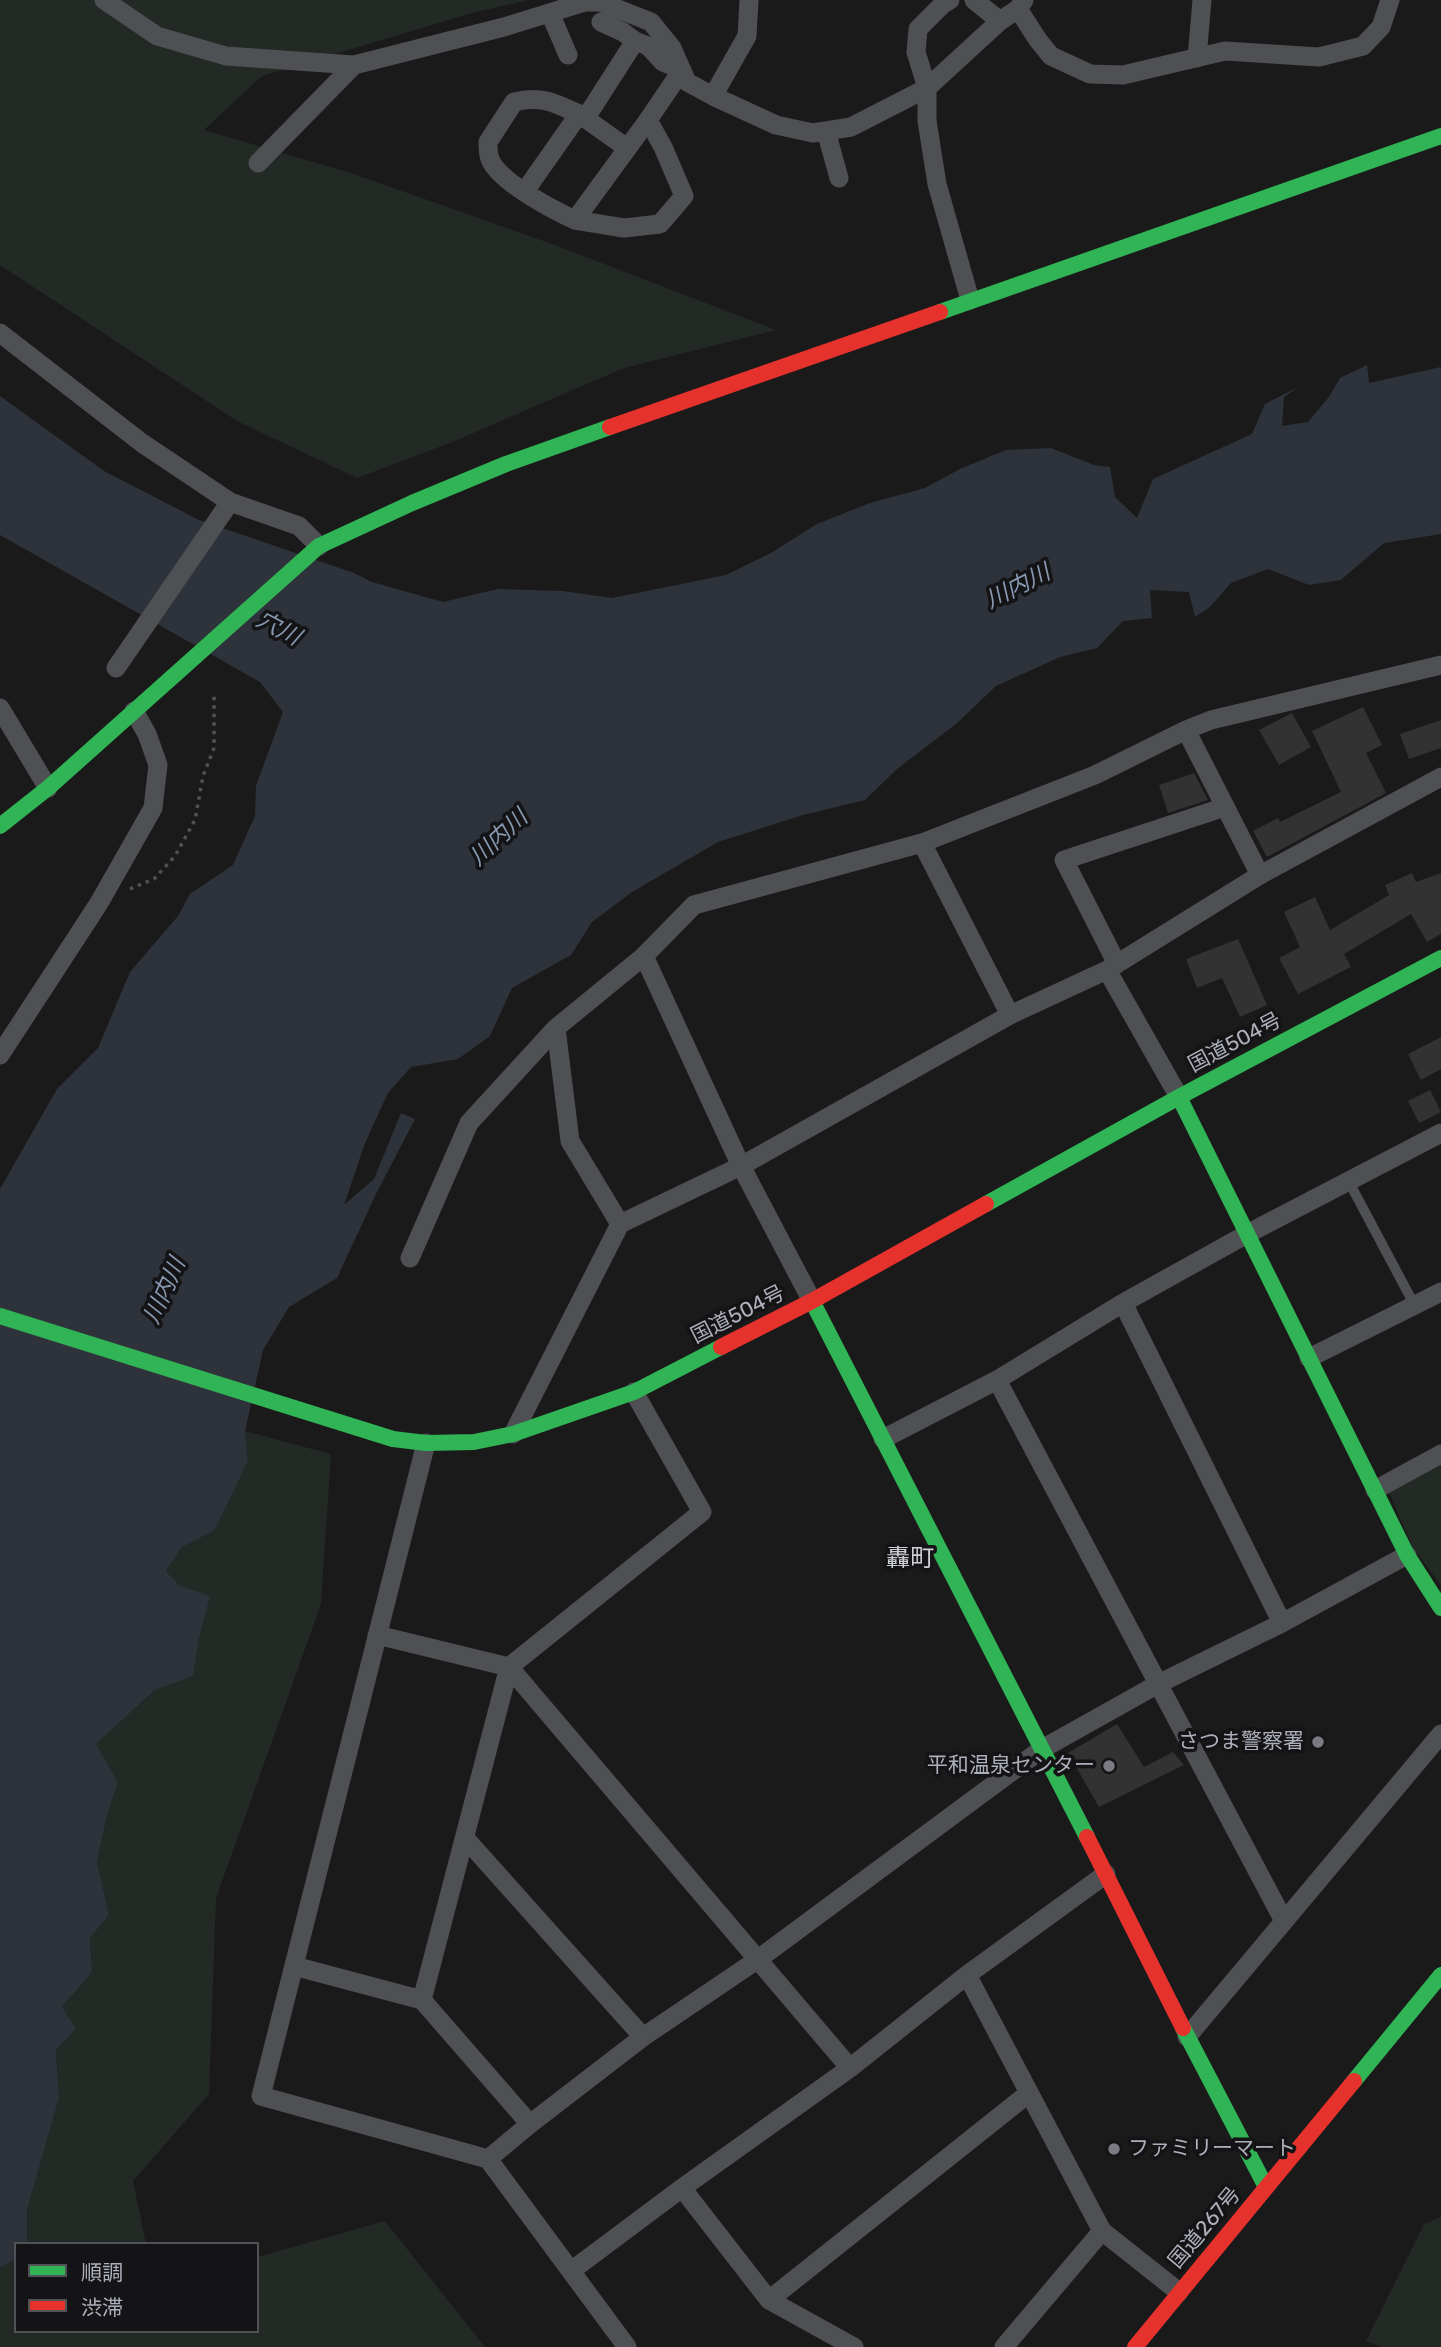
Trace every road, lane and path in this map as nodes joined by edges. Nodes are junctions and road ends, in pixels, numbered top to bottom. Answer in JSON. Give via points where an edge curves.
{"nodes":[{"id":1,"x":104,"y":0,"type":"edge"},
{"id":2,"x":749,"y":0,"type":"edge"},
{"id":3,"x":950,"y":0,"type":"edge"},
{"id":4,"x":974,"y":0,"type":"edge"},
{"id":5,"x":1202,"y":0,"type":"edge"},
{"id":6,"x":1390,"y":0,"type":"edge"},
{"id":7,"x":586,"y":1,"type":"edge"},
{"id":8,"x":1021,"y":4,"type":"edge"},
{"id":9,"x":550,"y":13,"type":"junction"},
{"id":10,"x":1000,"y":21,"type":"junction"},
{"id":11,"x":601,"y":22,"type":"dead end"},
{"id":12,"x":635,"y":41,"type":"junction"},
{"id":13,"x":568,"y":55,"type":"dead end"},
{"id":14,"x":1197,"y":58,"type":"junction"},
{"id":15,"x":354,"y":65,"type":"junction"},
{"id":16,"x":682,"y":70,"type":"junction"},
{"id":17,"x":928,"y":88,"type":"junction"},
{"id":18,"x":713,"y":96,"type":"junction"},
{"id":19,"x":582,"y":117,"type":"junction"},
{"id":20,"x":648,"y":120,"type":"junction"},
{"id":21,"x":826,"y":131,"type":"junction"},
{"id":22,"x":1441,"y":136,"type":"edge"},
{"id":23,"x":627,"y":148,"type":"junction"},
{"id":24,"x":258,"y":163,"type":"dead end"},
{"id":25,"x":839,"y":178,"type":"dead end"},
{"id":26,"x":525,"y":191,"type":"junction"},
{"id":27,"x":575,"y":220,"type":"junction"},
{"id":28,"x":970,"y":300,"type":"junction"},
{"id":29,"x":0,"y":333,"type":"edge"},
{"id":30,"x":226,"y":508,"type":"junction"},
{"id":31,"x":318,"y":546,"type":"junction"},
{"id":32,"x":1441,"y":664,"type":"edge"},
{"id":33,"x":116,"y":668,"type":"dead end"},
{"id":34,"x":214,"y":695,"type":"dead end"},
{"id":35,"x":0,"y":708,"type":"edge"},
{"id":36,"x":134,"y":711,"type":"junction"},
{"id":37,"x":1186,"y":730,"type":"junction"},
{"id":38,"x":1441,"y":777,"type":"edge"},
{"id":39,"x":48,"y":788,"type":"junction"},
{"id":40,"x":1225,"y":807,"type":"junction"},
{"id":41,"x":0,"y":826,"type":"edge"},
{"id":42,"x":922,"y":843,"type":"junction"},
{"id":43,"x":1261,"y":875,"type":"junction"},
{"id":44,"x":99,"y":903,"type":"junction"},
{"id":45,"x":644,"y":956,"type":"junction"},
{"id":46,"x":1441,"y":958,"type":"edge"},
{"id":47,"x":1112,"y":967,"type":"junction"},
{"id":48,"x":1010,"y":1015,"type":"junction"},
{"id":49,"x":556,"y":1028,"type":"junction"},
{"id":50,"x":0,"y":1055,"type":"edge"},
{"id":51,"x":1179,"y":1097,"type":"junction"},
{"id":52,"x":1441,"y":1133,"type":"edge"},
{"id":53,"x":741,"y":1166,"type":"junction"},
{"id":54,"x":1349,"y":1182,"type":"junction"},
{"id":55,"x":620,"y":1224,"type":"junction"},
{"id":56,"x":1247,"y":1234,"type":"junction"},
{"id":57,"x":410,"y":1258,"type":"dead end"},
{"id":58,"x":1441,"y":1292,"type":"edge"},
{"id":59,"x":812,"y":1300,"type":"junction"},
{"id":60,"x":1123,"y":1303,"type":"junction"},
{"id":61,"x":1416,"y":1306,"type":"junction"},
{"id":62,"x":0,"y":1316,"type":"edge"},
{"id":63,"x":1309,"y":1358,"type":"junction"},
{"id":64,"x":998,"y":1380,"type":"junction"},
{"id":65,"x":634,"y":1392,"type":"junction"},
{"id":66,"x":513,"y":1433,"type":"junction"},
{"id":67,"x":883,"y":1439,"type":"junction"},
{"id":68,"x":426,"y":1443,"type":"junction"},
{"id":69,"x":1441,"y":1454,"type":"edge"},
{"id":70,"x":1375,"y":1490,"type":"junction"},
{"id":71,"x":1407,"y":1555,"type":"junction"},
{"id":72,"x":1441,"y":1608,"type":"edge"},
{"id":73,"x":1282,"y":1623,"type":"junction"},
{"id":74,"x":377,"y":1635,"type":"junction"},
{"id":75,"x":509,"y":1667,"type":"junction"},
{"id":76,"x":1158,"y":1684,"type":"junction"},
{"id":77,"x":1441,"y":1734,"type":"edge"},
{"id":78,"x":1042,"y":1749,"type":"junction"},
{"id":79,"x":465,"y":1838,"type":"junction"},
{"id":80,"x":1106,"y":1874,"type":"junction"},
{"id":81,"x":1284,"y":1922,"type":"junction"},
{"id":82,"x":757,"y":1960,"type":"junction"},
{"id":83,"x":293,"y":1966,"type":"junction"},
{"id":84,"x":967,"y":1975,"type":"junction"},
{"id":85,"x":1441,"y":1975,"type":"edge"},
{"id":86,"x":422,"y":2000,"type":"junction"},
{"id":87,"x":643,"y":2036,"type":"junction"},
{"id":88,"x":1187,"y":2037,"type":"junction"},
{"id":89,"x":850,"y":2068,"type":"junction"},
{"id":90,"x":1029,"y":2093,"type":"junction"},
{"id":91,"x":530,"y":2124,"type":"junction"},
{"id":92,"x":488,"y":2159,"type":"junction"},
{"id":93,"x":1266,"y":2187,"type":"junction"},
{"id":94,"x":682,"y":2188,"type":"junction"},
{"id":95,"x":1102,"y":2231,"type":"junction"},
{"id":96,"x":570,"y":2271,"type":"junction"},
{"id":97,"x":1179,"y":2292,"type":"junction"},
{"id":98,"x":769,"y":2300,"type":"junction"},
{"id":99,"x":626,"y":2347,"type":"edge"},
{"id":100,"x":854,"y":2347,"type":"edge"},
{"id":101,"x":1004,"y":2347,"type":"edge"},
{"id":102,"x":1135,"y":2347,"type":"edge"}],
"edges":[{"from":1,"to":15,"type":"street","via":[[157,36],[226,56]]},
{"from":2,"to":18,"type":"street","via":[[747,36]]},
{"from":3,"to":17,"type":"street","via":[[918,29],[916,52]]},
{"from":4,"to":10,"type":"street"},
{"from":5,"to":14,"type":"street"},
{"from":6,"to":14,"type":"street","via":[[1381,27],[1363,46],[1319,57],[1225,51]]},
{"from":7,"to":9,"type":"street"},
{"from":7,"to":16,"type":"street","via":[[652,22]]},
{"from":8,"to":10,"type":"street"},
{"from":8,"to":14,"type":"street","via":[[1038,40],[1051,55],[1090,74],[1123,75]]},
{"from":9,"to":13,"type":"street"},
{"from":9,"to":15,"type":"street"},
{"from":10,"to":17,"type":"street"},
{"from":11,"to":12,"type":"street"},
{"from":12,"to":16,"type":"street"},
{"from":12,"to":19,"type":"street"},
{"from":15,"to":24,"type":"street"},
{"from":16,"to":18,"type":"street","via":[[687,82]]},
{"from":16,"to":20,"type":"street"},
{"from":17,"to":21,"type":"street","via":[[851,127]]},
{"from":17,"to":28,"type":"street","via":[[927,121],[937,184]]},
{"from":18,"to":21,"type":"street","via":[[776,125],[813,133]]},
{"from":19,"to":23,"type":"street"},
{"from":19,"to":26,"type":"street"},
{"from":19,"to":26,"type":"street","via":[[548,100],[514,102],[488,142],[490,159],[499,173]]},
{"from":20,"to":23,"type":"street"},
{"from":20,"to":27,"type":"street","via":[[684,196],[660,224],[624,228]]},
{"from":21,"to":25,"type":"street"},
{"from":22,"to":28,"type":"main road"},
{"from":23,"to":27,"type":"street"},
{"from":26,"to":27,"type":"street"},
{"from":28,"to":31,"type":"main road","via":[[506,464]]},
{"from":29,"to":30,"type":"street"},
{"from":30,"to":31,"type":"street","via":[[299,526]]},
{"from":30,"to":33,"type":"street"},
{"from":31,"to":36,"type":"main road"},
{"from":32,"to":37,"type":"street"},
{"from":34,"to":44,"type":"path","via":[[214,748],[195,820],[175,856],[153,879]]},
{"from":35,"to":39,"type":"street"},
{"from":36,"to":39,"type":"main road"},
{"from":36,"to":44,"type":"street","via":[[158,765],[153,808]]},
{"from":37,"to":40,"type":"street"},
{"from":37,"to":42,"type":"street","via":[[1096,775]]},
{"from":38,"to":43,"type":"street"},
{"from":39,"to":41,"type":"main road"},
{"from":40,"to":43,"type":"street"},
{"from":40,"to":47,"type":"street","via":[[1064,860]]},
{"from":42,"to":45,"type":"street","via":[[694,905]]},
{"from":42,"to":48,"type":"street"},
{"from":43,"to":47,"type":"street"},
{"from":44,"to":50,"type":"street"},
{"from":45,"to":49,"type":"street"},
{"from":45,"to":53,"type":"street"},
{"from":46,"to":51,"type":"main road","name":"国道504号"},
{"from":47,"to":48,"type":"street"},
{"from":47,"to":51,"type":"street"},
{"from":48,"to":53,"type":"street"},
{"from":49,"to":55,"type":"street","via":[[570,1141]]},
{"from":49,"to":57,"type":"street","via":[[469,1123]]},
{"from":51,"to":56,"type":"main road"},
{"from":51,"to":59,"type":"main road","name":"国道504号"},
{"from":52,"to":54,"type":"street"},
{"from":53,"to":55,"type":"street"},
{"from":53,"to":59,"type":"street"},
{"from":54,"to":56,"type":"street"},
{"from":54,"to":61,"type":"lane"},
{"from":55,"to":66,"type":"street"},
{"from":56,"to":60,"type":"street"},
{"from":56,"to":63,"type":"main road"},
{"from":58,"to":61,"type":"street"},
{"from":59,"to":65,"type":"main road","name":"国道504号"},
{"from":59,"to":67,"type":"main road"},
{"from":60,"to":64,"type":"street"},
{"from":60,"to":73,"type":"street"},
{"from":61,"to":63,"type":"street"},
{"from":62,"to":68,"type":"main road","name":"国道504号","via":[[393,1439]]},
{"from":63,"to":70,"type":"main road"},
{"from":64,"to":67,"type":"street"},
{"from":64,"to":76,"type":"street"},
{"from":65,"to":66,"type":"main road","name":"国道504号"},
{"from":65,"to":75,"type":"street","via":[[702,1512]]},
{"from":66,"to":68,"type":"main road","name":"国道504号","via":[[474,1442]]},
{"from":67,"to":78,"type":"main road"},
{"from":68,"to":74,"type":"street"},
{"from":69,"to":70,"type":"street"},
{"from":70,"to":71,"type":"main road"},
{"from":71,"to":72,"type":"main road"},
{"from":71,"to":73,"type":"street"},
{"from":73,"to":76,"type":"street"},
{"from":74,"to":75,"type":"street"},
{"from":74,"to":83,"type":"street"},
{"from":75,"to":79,"type":"street"},
{"from":75,"to":82,"type":"street"},
{"from":76,"to":78,"type":"street"},
{"from":76,"to":81,"type":"street"},
{"from":77,"to":81,"type":"street"},
{"from":78,"to":80,"type":"main road"},
{"from":78,"to":82,"type":"street"},
{"from":79,"to":86,"type":"street"},
{"from":79,"to":87,"type":"street"},
{"from":80,"to":84,"type":"street"},
{"from":80,"to":88,"type":"main road"},
{"from":81,"to":88,"type":"street"},
{"from":82,"to":87,"type":"street"},
{"from":82,"to":89,"type":"street"},
{"from":83,"to":86,"type":"street"},
{"from":83,"to":92,"type":"street","via":[[261,2096]]},
{"from":84,"to":89,"type":"street"},
{"from":84,"to":90,"type":"street"},
{"from":85,"to":93,"type":"main road","name":"国道267号"},
{"from":86,"to":91,"type":"street"},
{"from":87,"to":91,"type":"street"},
{"from":88,"to":93,"type":"main road"},
{"from":89,"to":94,"type":"street"},
{"from":90,"to":95,"type":"street"},
{"from":90,"to":98,"type":"street"},
{"from":91,"to":92,"type":"street"},
{"from":92,"to":96,"type":"street"},
{"from":93,"to":97,"type":"main road","name":"国道267号"},
{"from":94,"to":96,"type":"street"},
{"from":94,"to":98,"type":"street"},
{"from":95,"to":97,"type":"street"},
{"from":95,"to":101,"type":"street"},
{"from":96,"to":99,"type":"street"},
{"from":97,"to":102,"type":"main road","name":"国道267号"},
{"from":98,"to":100,"type":"street"}]}
